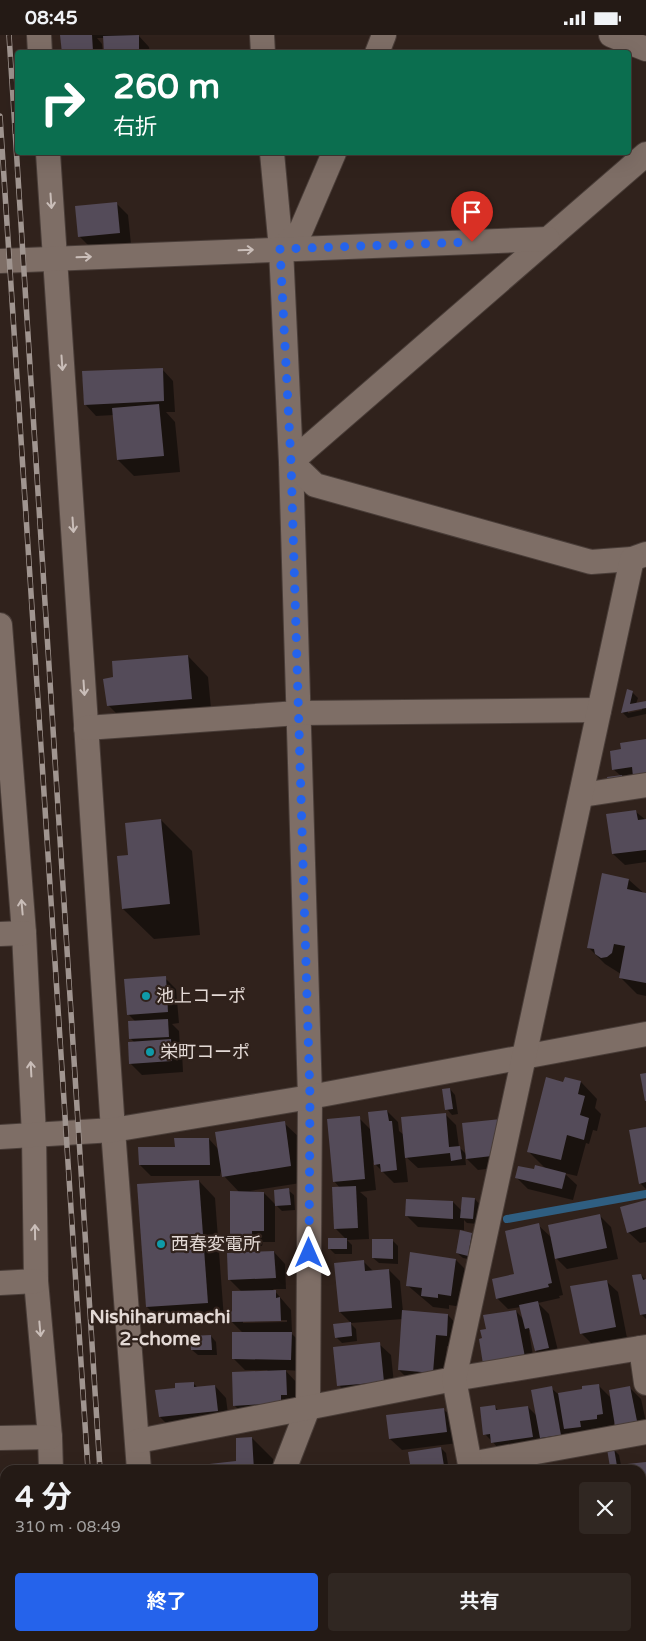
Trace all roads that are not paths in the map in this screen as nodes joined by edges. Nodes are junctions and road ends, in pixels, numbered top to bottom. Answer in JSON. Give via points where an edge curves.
{"nodes":[{"id":1,"x":39,"y":35,"type":"edge"},
{"id":2,"x":262,"y":35,"type":"edge"},
{"id":3,"x":384,"y":35,"type":"edge"},
{"id":4,"x":611,"y":35,"type":"edge"},
{"id":5,"x":646,"y":49,"type":"edge"},
{"id":6,"x":40,"y":50,"type":"edge"},
{"id":7,"x":263,"y":50,"type":"edge"},
{"id":8,"x":378,"y":50,"type":"edge"},
{"id":9,"x":646,"y":154,"type":"edge"},
{"id":10,"x":48,"y":155,"type":"edge"},
{"id":11,"x":272,"y":155,"type":"edge"},
{"id":12,"x":333,"y":155,"type":"edge"},
{"id":13,"x":548,"y":239,"type":"junction"},
{"id":14,"x":280,"y":249,"type":"junction"},
{"id":15,"x":55,"y":258,"type":"junction"},
{"id":16,"x":0,"y":261,"type":"edge"},
{"id":17,"x":291,"y":462,"type":"junction"},
{"id":18,"x":639,"y":557,"type":"edge"},
{"id":19,"x":0,"y":625,"type":"edge"},
{"id":20,"x":599,"y":710,"type":"junction"},
{"id":21,"x":298,"y":713,"type":"junction"},
{"id":22,"x":86,"y":728,"type":"junction"},
{"id":23,"x":4,"y":730,"type":"edge"},
{"id":24,"x":646,"y":785,"type":"edge"},
{"id":25,"x":582,"y":795,"type":"junction"},
{"id":26,"x":24,"y":933,"type":"junction"},
{"id":27,"x":0,"y":934,"type":"edge"},
{"id":28,"x":646,"y":1034,"type":"edge"},
{"id":29,"x":524,"y":1058,"type":"junction"},
{"id":30,"x":310,"y":1097,"type":"junction"},
{"id":31,"x":113,"y":1130,"type":"junction"},
{"id":32,"x":34,"y":1135,"type":"junction"},
{"id":33,"x":0,"y":1137,"type":"edge"},
{"id":34,"x":36,"y":1281,"type":"junction"},
{"id":35,"x":0,"y":1283,"type":"edge"},
{"id":36,"x":643,"y":1348,"type":"edge"},
{"id":37,"x":454,"y":1379,"type":"junction"},
{"id":38,"x":646,"y":1383,"type":"edge"},
{"id":39,"x":308,"y":1408,"type":"junction"},
{"id":40,"x":646,"y":1432,"type":"edge"},
{"id":41,"x":50,"y":1437,"type":"junction"},
{"id":42,"x":0,"y":1439,"type":"edge"},
{"id":43,"x":138,"y":1441,"type":"junction"},
{"id":44,"x":51,"y":1465,"type":"edge"},
{"id":45,"x":139,"y":1465,"type":"edge"},
{"id":46,"x":286,"y":1465,"type":"edge"},
{"id":47,"x":470,"y":1465,"type":"edge"},
{"id":48,"x":480,"y":1465,"type":"edge"}],
"edges":[{"from":1,"to":6,"type":"street"},
{"from":2,"to":7,"type":"street"},
{"from":3,"to":8,"type":"street"},
{"from":4,"to":5,"type":"street"},
{"from":9,"to":13,"type":"street"},
{"from":10,"to":15,"type":"street","one_way":true},
{"from":11,"to":14,"type":"street"},
{"from":12,"to":14,"type":"street","via":[[301,230]]},
{"from":13,"to":14,"type":"street"},
{"from":13,"to":17,"type":"street"},
{"from":15,"to":14,"type":"street","one_way":true},
{"from":14,"to":17,"type":"street"},
{"from":15,"to":16,"type":"street"},
{"from":15,"to":22,"type":"street","one_way":true},
{"from":17,"to":18,"type":"street","via":[[315,485],[591,562]]},
{"from":17,"to":21,"type":"street"},
{"from":18,"to":20,"type":"street"},
{"from":19,"to":23,"type":"street"},
{"from":20,"to":21,"type":"street"},
{"from":20,"to":25,"type":"street"},
{"from":21,"to":22,"type":"street"},
{"from":21,"to":30,"type":"street"},
{"from":22,"to":31,"type":"street"},
{"from":26,"to":23,"type":"street","one_way":true},
{"from":24,"to":25,"type":"street"},
{"from":25,"to":29,"type":"street"},
{"from":26,"to":27,"type":"street"},
{"from":32,"to":26,"type":"street","one_way":true},
{"from":28,"to":29,"type":"street"},
{"from":29,"to":30,"type":"street"},
{"from":29,"to":37,"type":"street"},
{"from":30,"to":31,"type":"street"},
{"from":30,"to":39,"type":"street"},
{"from":31,"to":32,"type":"street"},
{"from":31,"to":43,"type":"street"},
{"from":32,"to":33,"type":"street"},
{"from":34,"to":32,"type":"street","one_way":true},
{"from":34,"to":35,"type":"street"},
{"from":34,"to":41,"type":"street","one_way":true},
{"from":36,"to":37,"type":"street"},
{"from":36,"to":38,"type":"street"},
{"from":37,"to":39,"type":"street"},
{"from":37,"to":47,"type":"street"},
{"from":39,"to":43,"type":"street"},
{"from":39,"to":46,"type":"street"},
{"from":40,"to":48,"type":"street"},
{"from":41,"to":42,"type":"street"},
{"from":41,"to":44,"type":"street"},
{"from":43,"to":45,"type":"street"}]}
